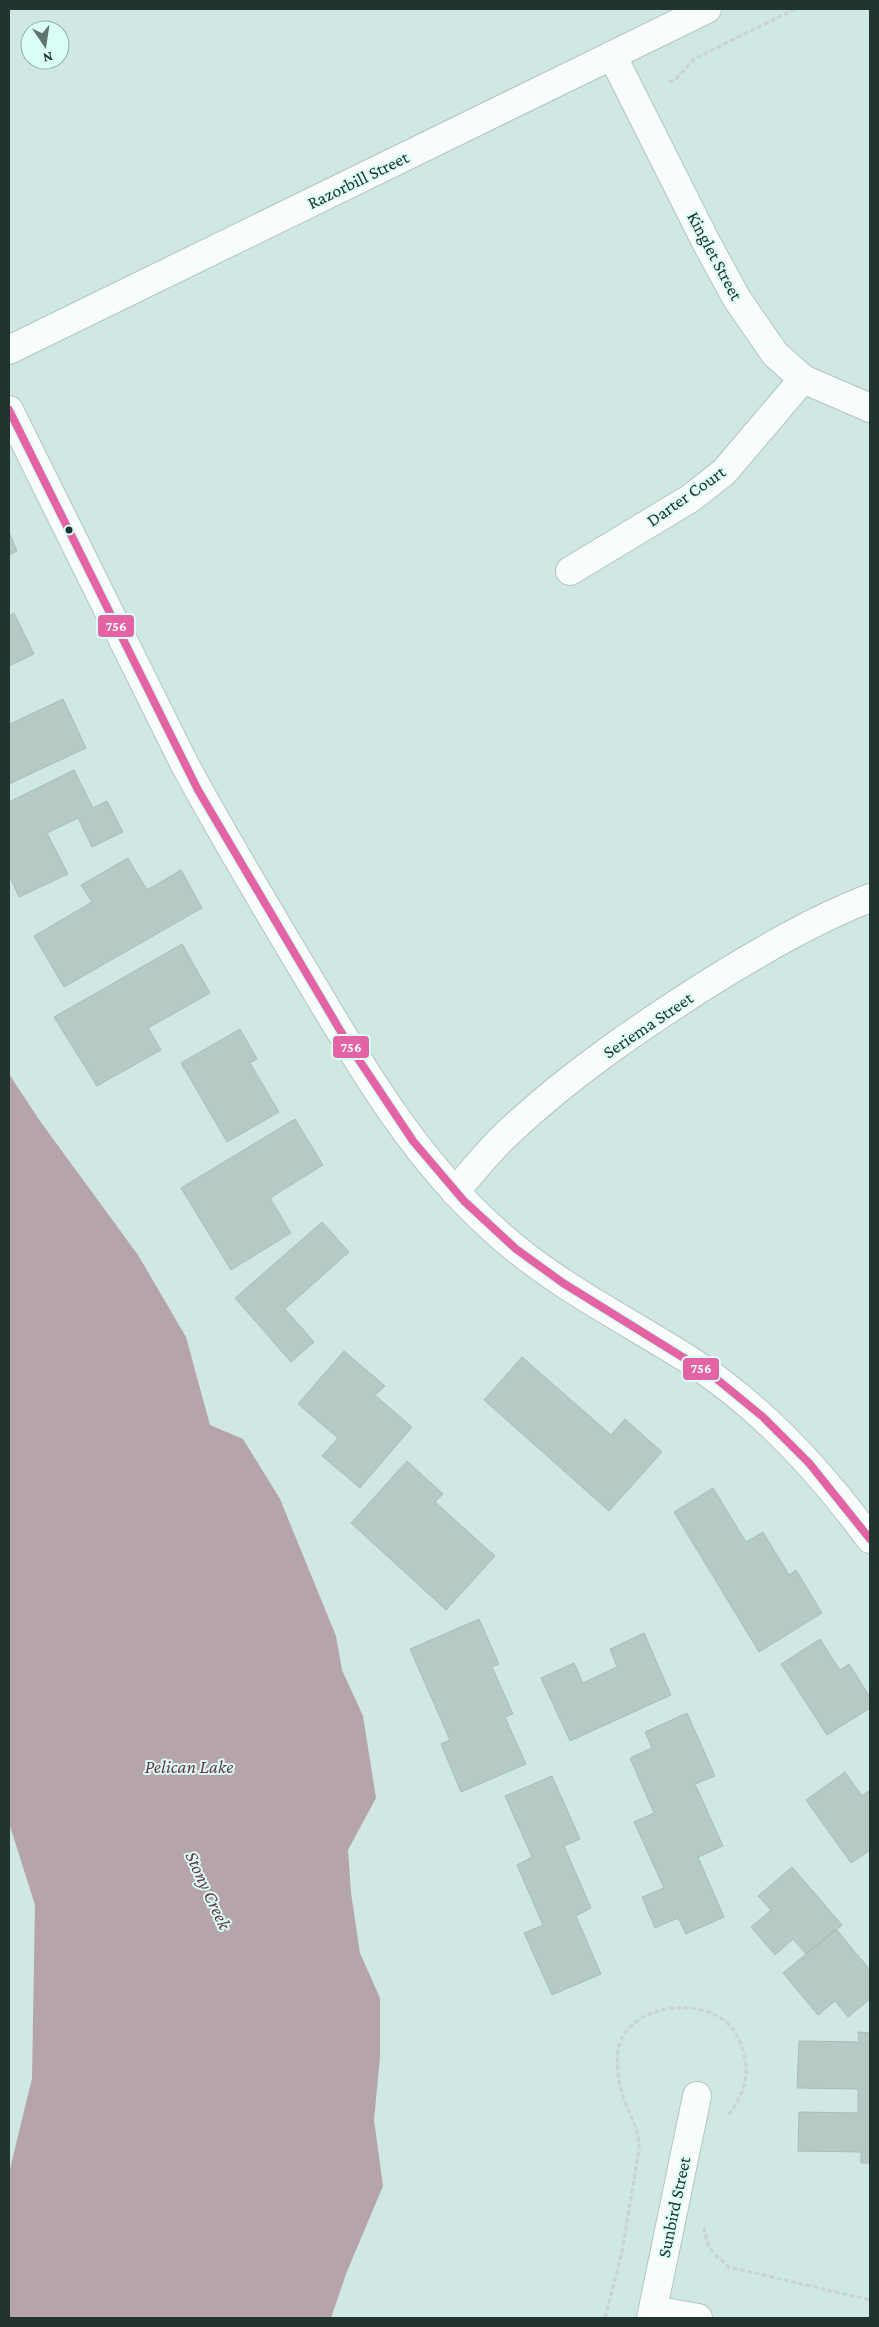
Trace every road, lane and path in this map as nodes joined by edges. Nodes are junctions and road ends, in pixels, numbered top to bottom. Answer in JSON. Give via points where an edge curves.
{"nodes":[{"id":1,"x":707,"y":9,"type":"edge"},
{"id":2,"x":795,"y":9,"type":"edge"},
{"id":3,"x":612,"y":55,"type":"junction"},
{"id":4,"x":669,"y":82,"type":"dead end"},
{"id":5,"x":9,"y":350,"type":"edge"},
{"id":6,"x":803,"y":378,"type":"junction"},
{"id":7,"x":870,"y":408,"type":"edge"},
{"id":8,"x":9,"y":410,"type":"edge"},
{"id":9,"x":570,"y":571,"type":"dead end"},
{"id":10,"x":870,"y":898,"type":"edge"},
{"id":11,"x":455,"y":1192,"type":"junction"},
{"id":12,"x":870,"y":1539,"type":"edge"},
{"id":13,"x":697,"y":2096,"type":"dead end"},
{"id":14,"x":652,"y":2314,"type":"edge"},
{"id":15,"x":698,"y":2318,"type":"edge"}],
"edges":[{"from":1,"to":3,"type":"street","name":"Razorbill Street"},
{"from":2,"to":4,"type":"path","via":[[694,59],[676,79]]},
{"from":3,"to":5,"type":"street","name":"Razorbill Street"},
{"from":3,"to":6,"type":"street","name":"Kinglet Street","via":[[737,298],[775,354]]},
{"from":6,"to":7,"type":"street","name":"Kinglet Street"},
{"from":6,"to":9,"type":"street","name":"Darter Court","via":[[724,472],[690,498]]},
{"from":8,"to":11,"type":"street","via":[[212,815],[359,1064],[395,1118]]},
{"from":10,"to":11,"type":"street","name":"Seriema Street","via":[[769,946],[580,1072],[510,1130]]},
{"from":11,"to":12,"type":"street","via":[[528,1260],[581,1296],[686,1358],[746,1402],[790,1442],[842,1501]]},
{"from":13,"to":14,"type":"street","name":"Sunbird Street"},
{"from":14,"to":15,"type":"street"}]}
